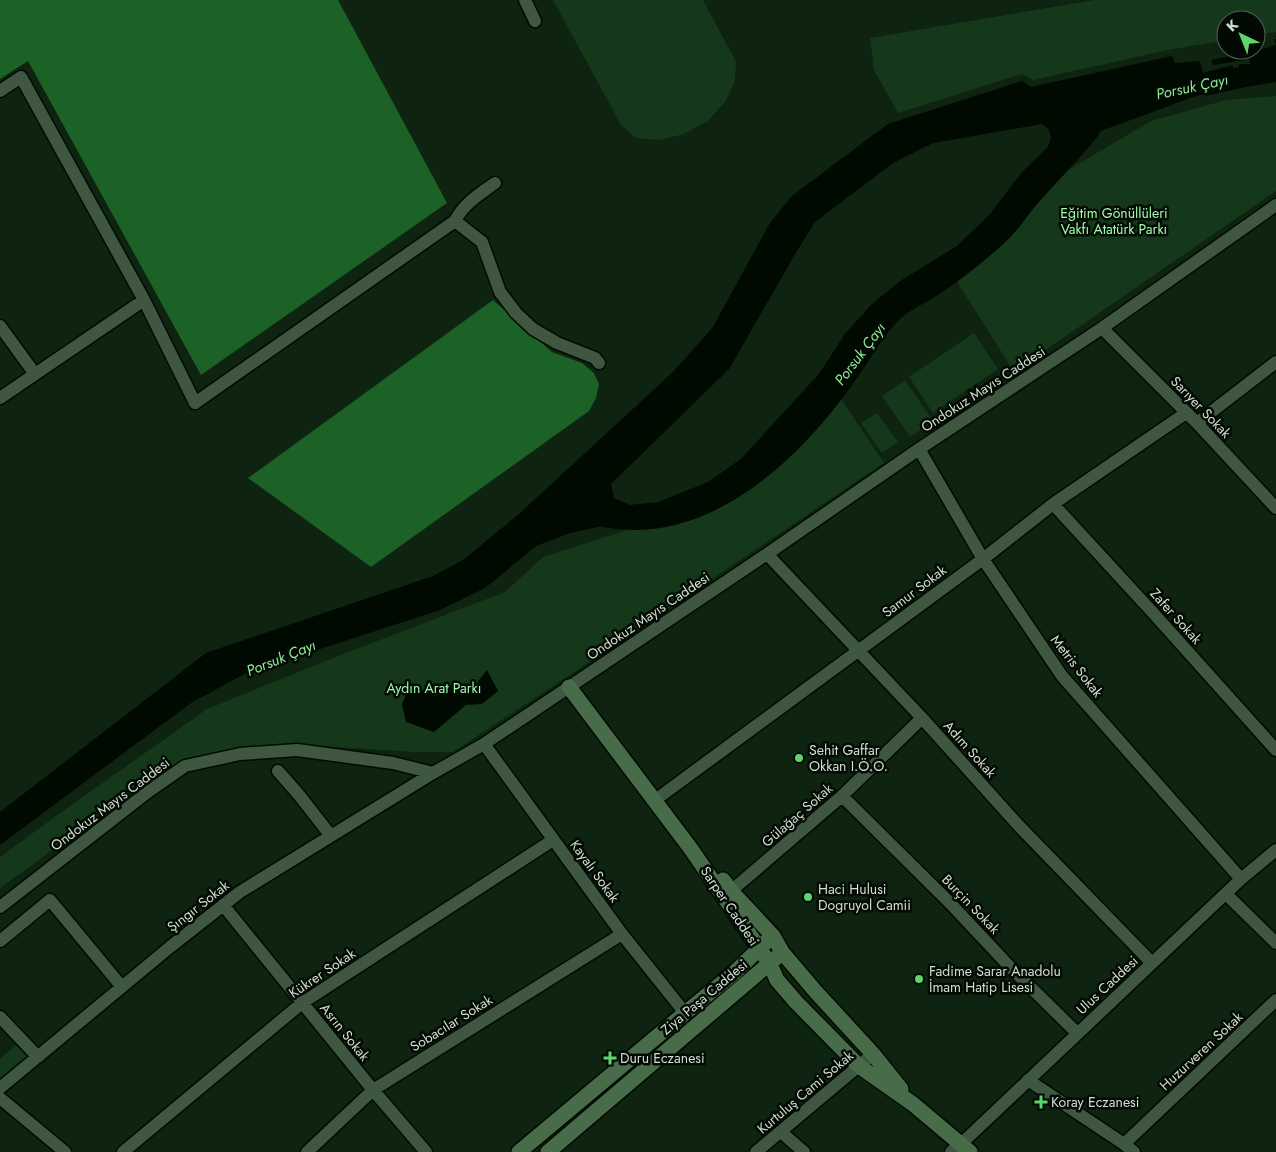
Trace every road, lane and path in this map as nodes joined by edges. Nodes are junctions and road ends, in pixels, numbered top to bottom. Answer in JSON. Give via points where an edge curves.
{"nodes":[{"id":1,"x":525,"y":0,"type":"edge"},
{"id":2,"x":535,"y":21,"type":"dead end"},
{"id":3,"x":0,"y":91,"type":"edge"},
{"id":4,"x":495,"y":183,"type":"dead end"},
{"id":5,"x":1276,"y":205,"type":"edge"},
{"id":6,"x":456,"y":221,"type":"junction"},
{"id":7,"x":144,"y":300,"type":"junction"},
{"id":8,"x":0,"y":326,"type":"edge"},
{"id":9,"x":1102,"y":328,"type":"junction"},
{"id":10,"x":1276,"y":362,"type":"edge"},
{"id":11,"x":599,"y":363,"type":"dead end"},
{"id":12,"x":34,"y":374,"type":"junction"},
{"id":13,"x":0,"y":398,"type":"edge"},
{"id":14,"x":1186,"y":412,"type":"junction"},
{"id":15,"x":1197,"y":423,"type":"junction"},
{"id":16,"x":919,"y":449,"type":"junction"},
{"id":17,"x":1053,"y":504,"type":"junction"},
{"id":18,"x":1275,"y":506,"type":"edge"},
{"id":19,"x":767,"y":554,"type":"junction"},
{"id":20,"x":982,"y":559,"type":"junction"},
{"id":21,"x":858,"y":651,"type":"junction"},
{"id":22,"x":574,"y":684,"type":"junction"},
{"id":23,"x":922,"y":718,"type":"junction"},
{"id":24,"x":484,"y":744,"type":"junction"},
{"id":25,"x":1276,"y":750,"type":"edge"},
{"id":26,"x":278,"y":771,"type":"dead end"},
{"id":27,"x":433,"y":773,"type":"junction"},
{"id":28,"x":662,"y":795,"type":"junction"},
{"id":29,"x":842,"y":796,"type":"junction"},
{"id":30,"x":331,"y":836,"type":"junction"},
{"id":31,"x":553,"y":840,"type":"junction"},
{"id":32,"x":1276,"y":850,"type":"edge"},
{"id":33,"x":1241,"y":879,"type":"junction"},
{"id":34,"x":731,"y":891,"type":"junction"},
{"id":35,"x":1226,"y":894,"type":"junction"},
{"id":36,"x":223,"y":905,"type":"junction"},
{"id":37,"x":0,"y":907,"type":"edge"},
{"id":38,"x":622,"y":934,"type":"junction"},
{"id":39,"x":773,"y":936,"type":"junction"},
{"id":40,"x":0,"y":941,"type":"edge"},
{"id":41,"x":1276,"y":943,"type":"edge"},
{"id":42,"x":759,"y":948,"type":"junction"},
{"id":43,"x":782,"y":952,"type":"junction"},
{"id":44,"x":1152,"y":963,"type":"junction"},
{"id":45,"x":770,"y":964,"type":"junction"},
{"id":46,"x":122,"y":987,"type":"junction"},
{"id":47,"x":1276,"y":1000,"type":"edge"},
{"id":48,"x":302,"y":1004,"type":"junction"},
{"id":49,"x":685,"y":1013,"type":"junction"},
{"id":50,"x":0,"y":1016,"type":"edge"},
{"id":51,"x":1077,"y":1033,"type":"junction"},
{"id":52,"x":873,"y":1054,"type":"junction"},
{"id":53,"x":38,"y":1057,"type":"junction"},
{"id":54,"x":860,"y":1066,"type":"junction"},
{"id":55,"x":1028,"y":1080,"type":"junction"},
{"id":56,"x":0,"y":1088,"type":"edge"},
{"id":57,"x":373,"y":1090,"type":"junction"},
{"id":58,"x":0,"y":1098,"type":"edge"},
{"id":59,"x":913,"y":1104,"type":"junction"},
{"id":60,"x":781,"y":1132,"type":"junction"},
{"id":61,"x":1129,"y":1148,"type":"edge"},
{"id":62,"x":960,"y":1149,"type":"edge"},
{"id":63,"x":420,"y":1150,"type":"edge"},
{"id":64,"x":66,"y":1152,"type":"edge"},
{"id":65,"x":123,"y":1152,"type":"edge"},
{"id":66,"x":307,"y":1152,"type":"edge"},
{"id":67,"x":519,"y":1152,"type":"edge"},
{"id":68,"x":548,"y":1152,"type":"edge"},
{"id":69,"x":756,"y":1152,"type":"edge"},
{"id":70,"x":804,"y":1152,"type":"edge"}],
"edges":[{"from":1,"to":2,"type":"street"},
{"from":3,"to":7,"type":"street","via":[[21,77]]},
{"from":4,"to":6,"type":"street","via":[[465,206]]},
{"from":5,"to":9,"type":"street","name":"Ondokuz Mayıs Caddesi"},
{"from":6,"to":7,"type":"street","via":[[195,403]]},
{"from":6,"to":11,"type":"street","via":[[482,242],[500,292],[516,313],[557,343],[595,358]]},
{"from":7,"to":12,"type":"street"},
{"from":8,"to":12,"type":"street"},
{"from":9,"to":14,"type":"street","name":"Sarıyer Sokak"},
{"from":9,"to":16,"type":"street","name":"Ondokuz Mayıs Caddesi"},
{"from":10,"to":15,"type":"street"},
{"from":12,"to":13,"type":"street"},
{"from":14,"to":15,"type":"street","name":"Sarıyer Sokak"},
{"from":14,"to":17,"type":"street","name":"Samur Sokak"},
{"from":15,"to":18,"type":"street","name":"Sarıyer Sokak"},
{"from":16,"to":19,"type":"street","name":"Ondokuz Mayıs Caddesi"},
{"from":16,"to":20,"type":"street","name":"Metris Sokak"},
{"from":17,"to":20,"type":"street","name":"Samur Sokak"},
{"from":17,"to":25,"type":"street","name":"Zafer Sokak"},
{"from":19,"to":21,"type":"street","name":"Adım Sokak"},
{"from":19,"to":22,"type":"street","name":"Ondokuz Mayıs Caddesi"},
{"from":20,"to":21,"type":"street","name":"Samur Sokak"},
{"from":20,"to":33,"type":"street","name":"Metris Sokak","via":[[1062,676]]},
{"from":21,"to":23,"type":"street","name":"Adım Sokak"},
{"from":21,"to":28,"type":"street","name":"Samur Sokak"},
{"from":22,"to":24,"type":"street","name":"Ondokuz Mayıs Caddesi"},
{"from":22,"to":28,"type":"main road","name":"Sarper Caddesi"},
{"from":22,"to":42,"type":"main road","name":"Sarper Caddesi"},
{"from":23,"to":29,"type":"street","name":"Gülağaç Sokak"},
{"from":23,"to":44,"type":"street","name":"Adım Sokak"},
{"from":24,"to":27,"type":"street","name":"Ondokuz Mayıs Caddesi"},
{"from":24,"to":31,"type":"street","name":"Kayalı Sokak"},
{"from":26,"to":30,"type":"street"},
{"from":27,"to":30,"type":"street","name":"Şıngır Sokak"},
{"from":27,"to":37,"type":"street","name":"Ondokuz Mayıs Caddesi","via":[[393,762],[297,750],[240,754],[185,766]]},
{"from":28,"to":34,"type":"main road","name":"Sarper Caddesi"},
{"from":29,"to":34,"type":"street","name":"Gülağaç Sokak"},
{"from":29,"to":51,"type":"street","name":"Burçin Sokak"},
{"from":30,"to":36,"type":"street","name":"Şıngır Sokak"},
{"from":31,"to":38,"type":"street","name":"Kayalı Sokak"},
{"from":31,"to":48,"type":"street","name":"Kükrer Sokak"},
{"from":32,"to":33,"type":"street","name":"Ulus Caddesi"},
{"from":33,"to":35,"type":"street","name":"Ulus Caddesi"},
{"from":34,"to":39,"type":"main road","name":"Sarper Caddesi"},
{"from":35,"to":41,"type":"street"},
{"from":35,"to":44,"type":"street","name":"Ulus Caddesi"},
{"from":36,"to":46,"type":"street","name":"Şıngır Sokak"},
{"from":36,"to":48,"type":"street","name":"Asrın Sokak"},
{"from":38,"to":49,"type":"street","name":"Kayalı Sokak"},
{"from":38,"to":57,"type":"street","name":"Sobacılar Sokak"},
{"from":39,"to":42,"type":"main road","name":"Ziya Paşa Caddesi"},
{"from":39,"to":43,"type":"main road","name":"Sarper Caddesi"},
{"from":40,"to":46,"type":"street","via":[[50,900]]},
{"from":42,"to":45,"type":"main road","name":"Sarper Caddesi"},
{"from":42,"to":49,"type":"main road","name":"Ziya Paşa Caddesi"},
{"from":43,"to":45,"type":"main road","name":"Ziya Paşa Caddesi"},
{"from":43,"to":52,"type":"main road","name":"Sarper Caddesi"},
{"from":44,"to":51,"type":"street","name":"Ulus Caddesi"},
{"from":45,"to":54,"type":"main road","name":"Sarper Caddesi","via":[[777,980],[796,1002]]},
{"from":45,"to":68,"type":"main road","name":"Ziya Paşa Caddesi"},
{"from":46,"to":53,"type":"street","name":"Şıngır Sokak"},
{"from":47,"to":61,"type":"street","name":"Huzurveren Sokak"},
{"from":48,"to":57,"type":"street","name":"Asrın Sokak"},
{"from":48,"to":65,"type":"street","name":"Kükrer Sokak"},
{"from":49,"to":67,"type":"main road","name":"Ziya Paşa Caddesi"},
{"from":50,"to":53,"type":"street"},
{"from":51,"to":55,"type":"street","name":"Ulus Caddesi"},
{"from":52,"to":54,"type":"street","name":"Kurtuluş Cami Sokak"},
{"from":52,"to":59,"type":"main road","name":"Sarper Caddesi"},
{"from":53,"to":56,"type":"street","name":"Şıngır Sokak"},
{"from":54,"to":59,"type":"main road","name":"Sarper Caddesi"},
{"from":54,"to":60,"type":"street","name":"Kurtuluş Cami Sokak"},
{"from":55,"to":61,"type":"street"},
{"from":55,"to":62,"type":"street","name":"Ulus Caddesi"},
{"from":57,"to":63,"type":"street","name":"Asrın Sokak"},
{"from":57,"to":66,"type":"street","name":"Sobacılar Sokak"},
{"from":58,"to":64,"type":"street"},
{"from":59,"to":62,"type":"main road","name":"Sarper Caddesi"},
{"from":60,"to":69,"type":"street","name":"Kurtuluş Cami Sokak"},
{"from":60,"to":70,"type":"street"}]}
